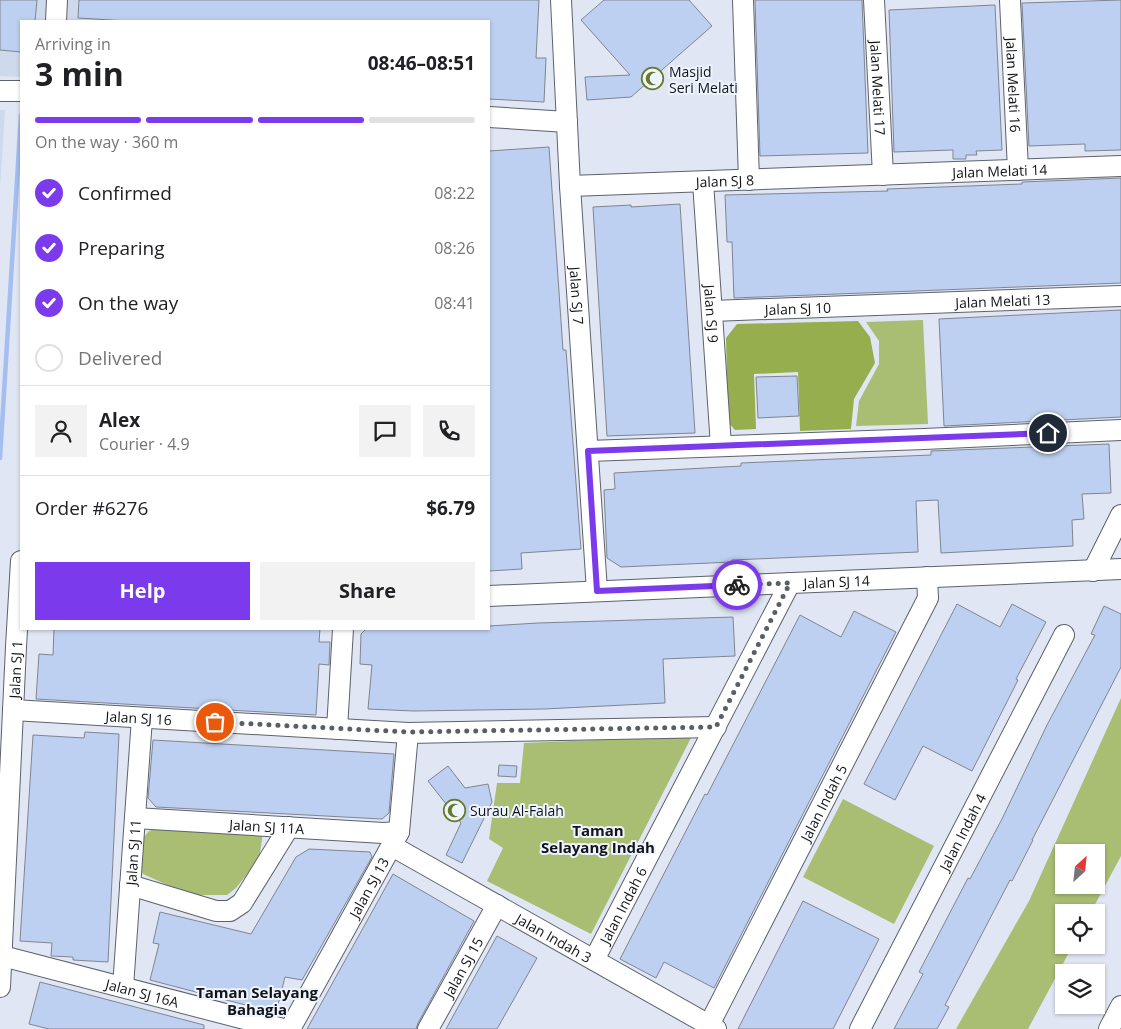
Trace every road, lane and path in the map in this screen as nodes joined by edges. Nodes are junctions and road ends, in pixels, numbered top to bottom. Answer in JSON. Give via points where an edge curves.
{"nodes":[{"id":1,"x":57,"y":0,"type":"edge"},
{"id":2,"x":561,"y":0,"type":"edge"},
{"id":3,"x":743,"y":0,"type":"edge"},
{"id":4,"x":874,"y":0,"type":"edge"},
{"id":5,"x":1010,"y":0,"type":"edge"},
{"id":6,"x":56,"y":20,"type":"edge"},
{"id":7,"x":0,"y":91,"type":"edge"},
{"id":8,"x":20,"y":91,"type":"edge"},
{"id":9,"x":490,"y":117,"type":"edge"},
{"id":10,"x":567,"y":122,"type":"junction"},
{"id":11,"x":1121,"y":166,"type":"edge"},
{"id":12,"x":1018,"y":170,"type":"junction"},
{"id":13,"x":881,"y":175,"type":"junction"},
{"id":14,"x":749,"y":180,"type":"junction"},
{"id":15,"x":703,"y":182,"type":"junction"},
{"id":16,"x":570,"y":186,"type":"junction"},
{"id":17,"x":1121,"y":296,"type":"edge"},
{"id":18,"x":885,"y":305,"type":"joint"},
{"id":19,"x":712,"y":311,"type":"junction"},
{"id":20,"x":1121,"y":430,"type":"edge"},
{"id":21,"x":721,"y":446,"type":"junction"},
{"id":22,"x":588,"y":451,"type":"junction"},
{"id":23,"x":1121,"y":514,"type":"edge"},
{"id":24,"x":1121,"y":570,"type":"edge"},
{"id":25,"x":1093,"y":571,"type":"junction"},
{"id":26,"x":20,"y":576,"type":"edge"},
{"id":27,"x":927,"y":577,"type":"junction"},
{"id":28,"x":790,"y":583,"type":"junction"},
{"id":29,"x":597,"y":591,"type":"junction"},
{"id":30,"x":490,"y":596,"type":"edge"},
{"id":31,"x":343,"y":630,"type":"edge"},
{"id":32,"x":1064,"y":635,"type":"dead end"},
{"id":33,"x":8,"y":646,"type":"edge"},
{"id":34,"x":13,"y":710,"type":"junction"},
{"id":35,"x":142,"y":718,"type":"junction"},
{"id":36,"x":716,"y":727,"type":"junction"},
{"id":37,"x":337,"y":729,"type":"junction"},
{"id":38,"x":408,"y":732,"type":"junction"},
{"id":39,"x":135,"y":818,"type":"junction"},
{"id":40,"x":289,"y":828,"type":"junction"},
{"id":41,"x":395,"y":839,"type":"junction"},
{"id":42,"x":130,"y":885,"type":"junction"},
{"id":43,"x":497,"y":905,"type":"junction"},
{"id":44,"x":2,"y":956,"type":"junction"},
{"id":45,"x":594,"y":960,"type":"junction"},
{"id":46,"x":0,"y":987,"type":"edge"},
{"id":47,"x":123,"y":988,"type":"junction"},
{"id":48,"x":1121,"y":1006,"type":"edge"},
{"id":49,"x":712,"y":1027,"type":"edge"},
{"id":50,"x":283,"y":1029,"type":"edge"},
{"id":51,"x":290,"y":1029,"type":"edge"},
{"id":52,"x":428,"y":1029,"type":"edge"},
{"id":53,"x":860,"y":1029,"type":"edge"},
{"id":54,"x":1109,"y":1029,"type":"edge"}],
"edges":[{"from":1,"to":6,"type":"street"},
{"from":2,"to":10,"type":"street","name":"Jalan SJ 7"},
{"from":3,"to":14,"type":"street"},
{"from":4,"to":13,"type":"street","name":"Jalan Melati 17"},
{"from":5,"to":12,"type":"street","name":"Jalan Melati 16"},
{"from":7,"to":8,"type":"street"},
{"from":9,"to":10,"type":"street"},
{"from":10,"to":16,"type":"street","name":"Jalan SJ 7"},
{"from":11,"to":12,"type":"street","name":"Jalan Melati 14"},
{"from":12,"to":13,"type":"street","name":"Jalan Melati 14"},
{"from":13,"to":14,"type":"street","name":"Jalan SJ 8"},
{"from":14,"to":15,"type":"street","name":"Jalan SJ 8"},
{"from":15,"to":16,"type":"street","name":"Jalan SJ 8"},
{"from":15,"to":19,"type":"street","name":"Jalan SJ 9"},
{"from":16,"to":22,"type":"street","name":"Jalan SJ 7"},
{"from":17,"to":18,"type":"street","name":"Jalan Melati 13"},
{"from":18,"to":19,"type":"street","name":"Jalan SJ 10"},
{"from":19,"to":21,"type":"street","name":"Jalan SJ 9"},
{"from":20,"to":21,"type":"street"},
{"from":21,"to":22,"type":"street"},
{"from":22,"to":29,"type":"street","name":"Jalan SJ 7"},
{"from":23,"to":25,"type":"street"},
{"from":24,"to":25,"type":"street","name":"Jalan SJ 14"},
{"from":25,"to":27,"type":"street","name":"Jalan SJ 14"},
{"from":26,"to":33,"type":"street","name":"Jalan SJ 1"},
{"from":27,"to":28,"type":"street","name":"Jalan SJ 14"},
{"from":27,"to":49,"type":"street","name":"Jalan Indah 5","via":[[928,598]]},
{"from":28,"to":29,"type":"street","name":"Jalan SJ 14"},
{"from":28,"to":36,"type":"street","name":"Jalan Indah 6"},
{"from":29,"to":30,"type":"street","name":"Jalan SJ 14"},
{"from":31,"to":37,"type":"street"},
{"from":32,"to":53,"type":"street","name":"Jalan Indah 4"},
{"from":33,"to":34,"type":"street","name":"Jalan SJ 1"},
{"from":34,"to":35,"type":"street","name":"Jalan SJ 16"},
{"from":34,"to":44,"type":"street","name":"Jalan SJ 1"},
{"from":35,"to":37,"type":"street","name":"Jalan SJ 16"},
{"from":35,"to":39,"type":"street","name":"Jalan SJ 11"},
{"from":36,"to":38,"type":"street","name":"Jalan SJ 16"},
{"from":36,"to":45,"type":"street","name":"Jalan Indah 6"},
{"from":37,"to":38,"type":"street","name":"Jalan SJ 16"},
{"from":38,"to":41,"type":"street","name":"Jalan SJ 13"},
{"from":39,"to":40,"type":"street","name":"Jalan SJ 11A"},
{"from":39,"to":42,"type":"street","name":"Jalan SJ 11"},
{"from":40,"to":41,"type":"street","name":"Jalan SJ 11A"},
{"from":40,"to":42,"type":"street","via":[[242,904],[230,911],[216,911]]},
{"from":41,"to":43,"type":"street","name":"Jalan Indah 3"},
{"from":41,"to":51,"type":"street","name":"Jalan SJ 13"},
{"from":42,"to":47,"type":"street","name":"Jalan SJ 11"},
{"from":43,"to":45,"type":"street","name":"Jalan Indah 3"},
{"from":43,"to":52,"type":"street","name":"Jalan SJ 15"},
{"from":44,"to":46,"type":"street","name":"Jalan SJ 1"},
{"from":44,"to":47,"type":"street","name":"Jalan SJ 16A"},
{"from":45,"to":49,"type":"street","name":"Jalan Indah 3"},
{"from":47,"to":50,"type":"street","name":"Jalan SJ 16A"},
{"from":48,"to":54,"type":"street"}]}
